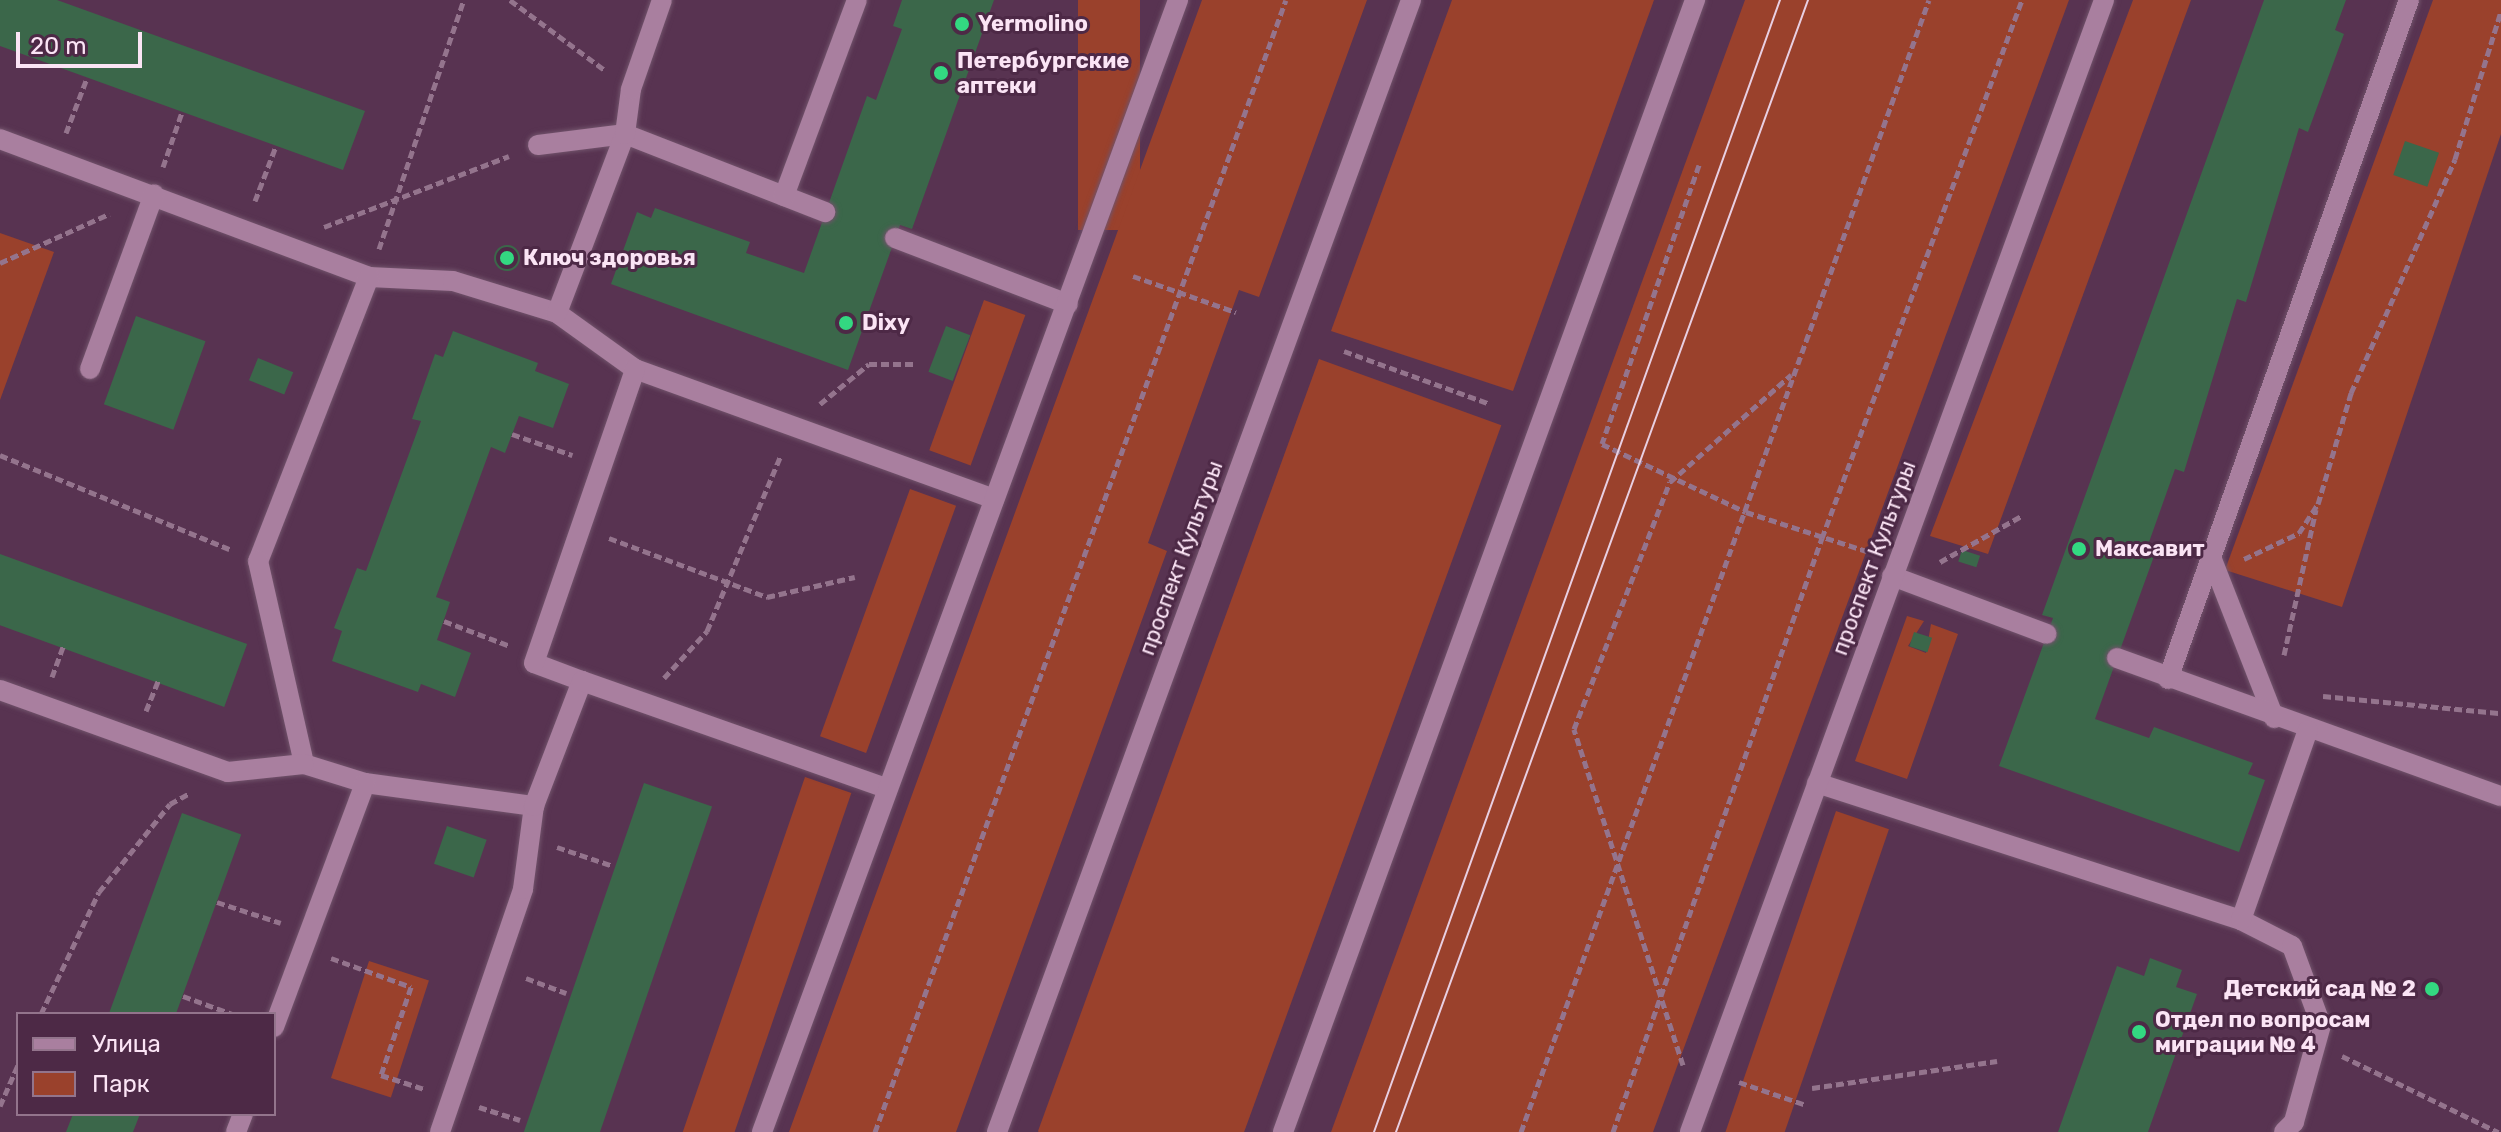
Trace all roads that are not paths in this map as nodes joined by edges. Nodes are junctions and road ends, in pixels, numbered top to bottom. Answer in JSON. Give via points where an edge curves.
{"nodes":[{"id":1,"x":662,"y":0,"type":"edge"},
{"id":2,"x":857,"y":0,"type":"edge"},
{"id":3,"x":1178,"y":0,"type":"edge"},
{"id":4,"x":1411,"y":0,"type":"edge"},
{"id":5,"x":1695,"y":0,"type":"edge"},
{"id":6,"x":2104,"y":0,"type":"edge"},
{"id":7,"x":2409,"y":0,"type":"edge"},
{"id":8,"x":625,"y":134,"type":"junction"},
{"id":9,"x":0,"y":139,"type":"edge"},
{"id":10,"x":538,"y":145,"type":"road end"},
{"id":11,"x":154,"y":194,"type":"junction"},
{"id":12,"x":784,"y":196,"type":"junction"},
{"id":13,"x":825,"y":212,"type":"dead end"},
{"id":14,"x":895,"y":238,"type":"dead end"},
{"id":15,"x":369,"y":277,"type":"junction"},
{"id":16,"x":1068,"y":304,"type":"junction"},
{"id":17,"x":557,"y":313,"type":"junction"},
{"id":18,"x":90,"y":369,"type":"dead end"},
{"id":19,"x":635,"y":369,"type":"junction"},
{"id":20,"x":994,"y":499,"type":"junction"},
{"id":21,"x":2211,"y":557,"type":"junction"},
{"id":22,"x":1892,"y":576,"type":"junction"},
{"id":23,"x":2047,"y":634,"type":"dead end"},
{"id":24,"x":2117,"y":658,"type":"dead end"},
{"id":25,"x":2168,"y":679,"type":"junction"},
{"id":26,"x":582,"y":681,"type":"junction"},
{"id":27,"x":0,"y":690,"type":"edge"},
{"id":28,"x":2274,"y":718,"type":"junction"},
{"id":29,"x":2308,"y":730,"type":"junction"},
{"id":30,"x":304,"y":764,"type":"junction"},
{"id":31,"x":365,"y":783,"type":"junction"},
{"id":32,"x":1817,"y":783,"type":"junction"},
{"id":33,"x":888,"y":789,"type":"junction"},
{"id":34,"x":2501,"y":796,"type":"edge"},
{"id":35,"x":534,"y":806,"type":"junction"},
{"id":36,"x":2241,"y":920,"type":"junction"},
{"id":37,"x":276,"y":1022,"type":"edge"},
{"id":38,"x":440,"y":1132,"type":"edge"},
{"id":39,"x":762,"y":1132,"type":"edge"},
{"id":40,"x":997,"y":1132,"type":"edge"},
{"id":41,"x":1283,"y":1132,"type":"edge"},
{"id":42,"x":1690,"y":1132,"type":"edge"},
{"id":43,"x":2284,"y":1132,"type":"edge"}],
"edges":[{"from":1,"to":8,"type":"street","via":[[631,89]]},
{"from":2,"to":12,"type":"street"},
{"from":3,"to":16,"type":"street"},
{"from":4,"to":40,"type":"street","name":"проспект Культуры"},
{"from":5,"to":41,"type":"street"},
{"from":6,"to":22,"type":"street","name":"проспект Культуры"},
{"from":7,"to":21,"type":"street"},
{"from":8,"to":10,"type":"street"},
{"from":8,"to":12,"type":"street"},
{"from":8,"to":17,"type":"street"},
{"from":9,"to":11,"type":"street"},
{"from":11,"to":15,"type":"street"},
{"from":11,"to":18,"type":"street"},
{"from":12,"to":13,"type":"street"},
{"from":14,"to":16,"type":"street"},
{"from":15,"to":17,"type":"street","via":[[453,281]]},
{"from":15,"to":30,"type":"street","via":[[258,561]]},
{"from":16,"to":20,"type":"street"},
{"from":17,"to":19,"type":"street"},
{"from":19,"to":20,"type":"street"},
{"from":19,"to":26,"type":"street","via":[[534,663]]},
{"from":20,"to":33,"type":"street"},
{"from":21,"to":25,"type":"street"},
{"from":21,"to":28,"type":"street"},
{"from":22,"to":23,"type":"street"},
{"from":22,"to":32,"type":"street","name":"проспект Культуры"},
{"from":24,"to":25,"type":"street"},
{"from":25,"to":28,"type":"street"},
{"from":26,"to":33,"type":"street"},
{"from":26,"to":35,"type":"street"},
{"from":27,"to":30,"type":"street","via":[[228,772]]},
{"from":28,"to":29,"type":"street"},
{"from":29,"to":34,"type":"street"},
{"from":29,"to":36,"type":"street"},
{"from":30,"to":31,"type":"street"},
{"from":31,"to":35,"type":"street"},
{"from":31,"to":37,"type":"street"},
{"from":32,"to":36,"type":"street"},
{"from":32,"to":42,"type":"street","name":"проспект Культуры"},
{"from":33,"to":39,"type":"street"},
{"from":35,"to":38,"type":"street","via":[[523,889]]},
{"from":36,"to":43,"type":"street","via":[[2292,946],[2321,1025],[2294,1122]]}]}
